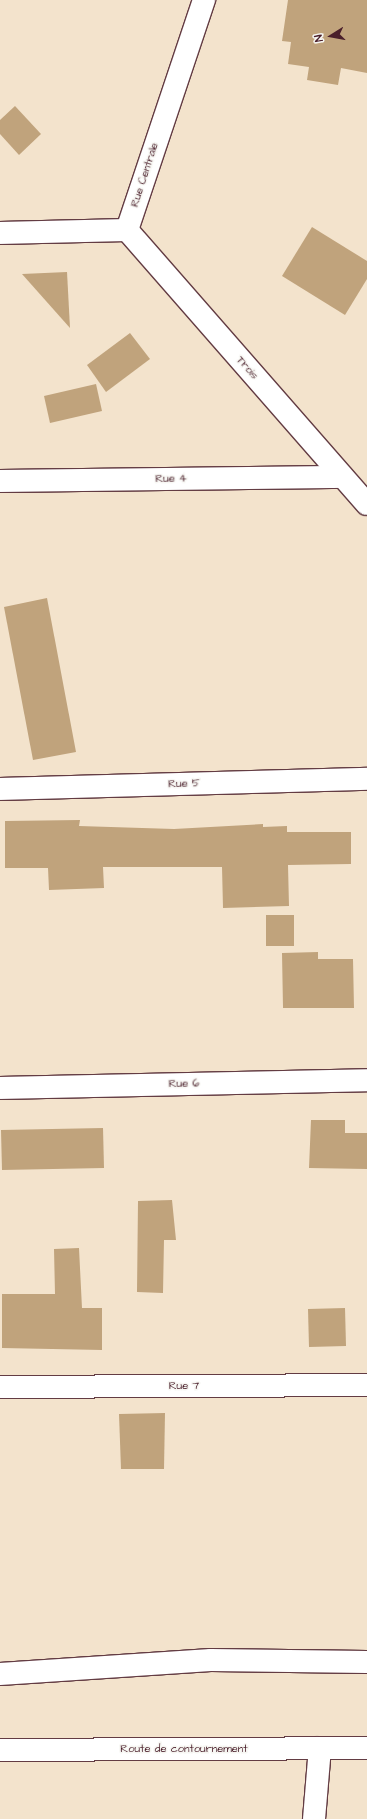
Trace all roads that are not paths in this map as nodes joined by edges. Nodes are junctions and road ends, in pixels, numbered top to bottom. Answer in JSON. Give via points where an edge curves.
{"nodes":[{"id":1,"x":204,"y":0,"type":"edge"},
{"id":2,"x":127,"y":230,"type":"junction"},
{"id":3,"x":0,"y":233,"type":"edge"},
{"id":4,"x":342,"y":477,"type":"junction"},
{"id":5,"x":0,"y":481,"type":"edge"},
{"id":6,"x":367,"y":504,"type":"edge"},
{"id":7,"x":367,"y":779,"type":"edge"},
{"id":8,"x":0,"y":789,"type":"edge"},
{"id":9,"x":367,"y":1080,"type":"edge"},
{"id":10,"x":0,"y":1088,"type":"edge"},
{"id":11,"x":367,"y":1385,"type":"edge"},
{"id":12,"x":0,"y":1387,"type":"edge"},
{"id":13,"x":367,"y":1662,"type":"edge"},
{"id":14,"x":0,"y":1674,"type":"edge"},
{"id":15,"x":320,"y":1748,"type":"junction"},
{"id":16,"x":367,"y":1748,"type":"edge"},
{"id":17,"x":0,"y":1750,"type":"edge"},
{"id":18,"x":314,"y":1819,"type":"edge"}],
"edges":[{"from":1,"to":2,"type":"street","name":"Rue Centrale"},
{"from":2,"to":3,"type":"street"},
{"from":2,"to":4,"type":"street","name":"Trois"},
{"from":4,"to":5,"type":"street","name":"Rue 4"},
{"from":4,"to":6,"type":"street","name":"Trois"},
{"from":7,"to":8,"type":"street","name":"Rue 5"},
{"from":9,"to":10,"type":"street","name":"Rue 6"},
{"from":11,"to":12,"type":"street","name":"Rue 7"},
{"from":13,"to":14,"type":"street","via":[[211,1660]]},
{"from":15,"to":16,"type":"street","name":"Route de contournement"},
{"from":15,"to":17,"type":"street","name":"Route de contournement"},
{"from":15,"to":18,"type":"street"}]}
